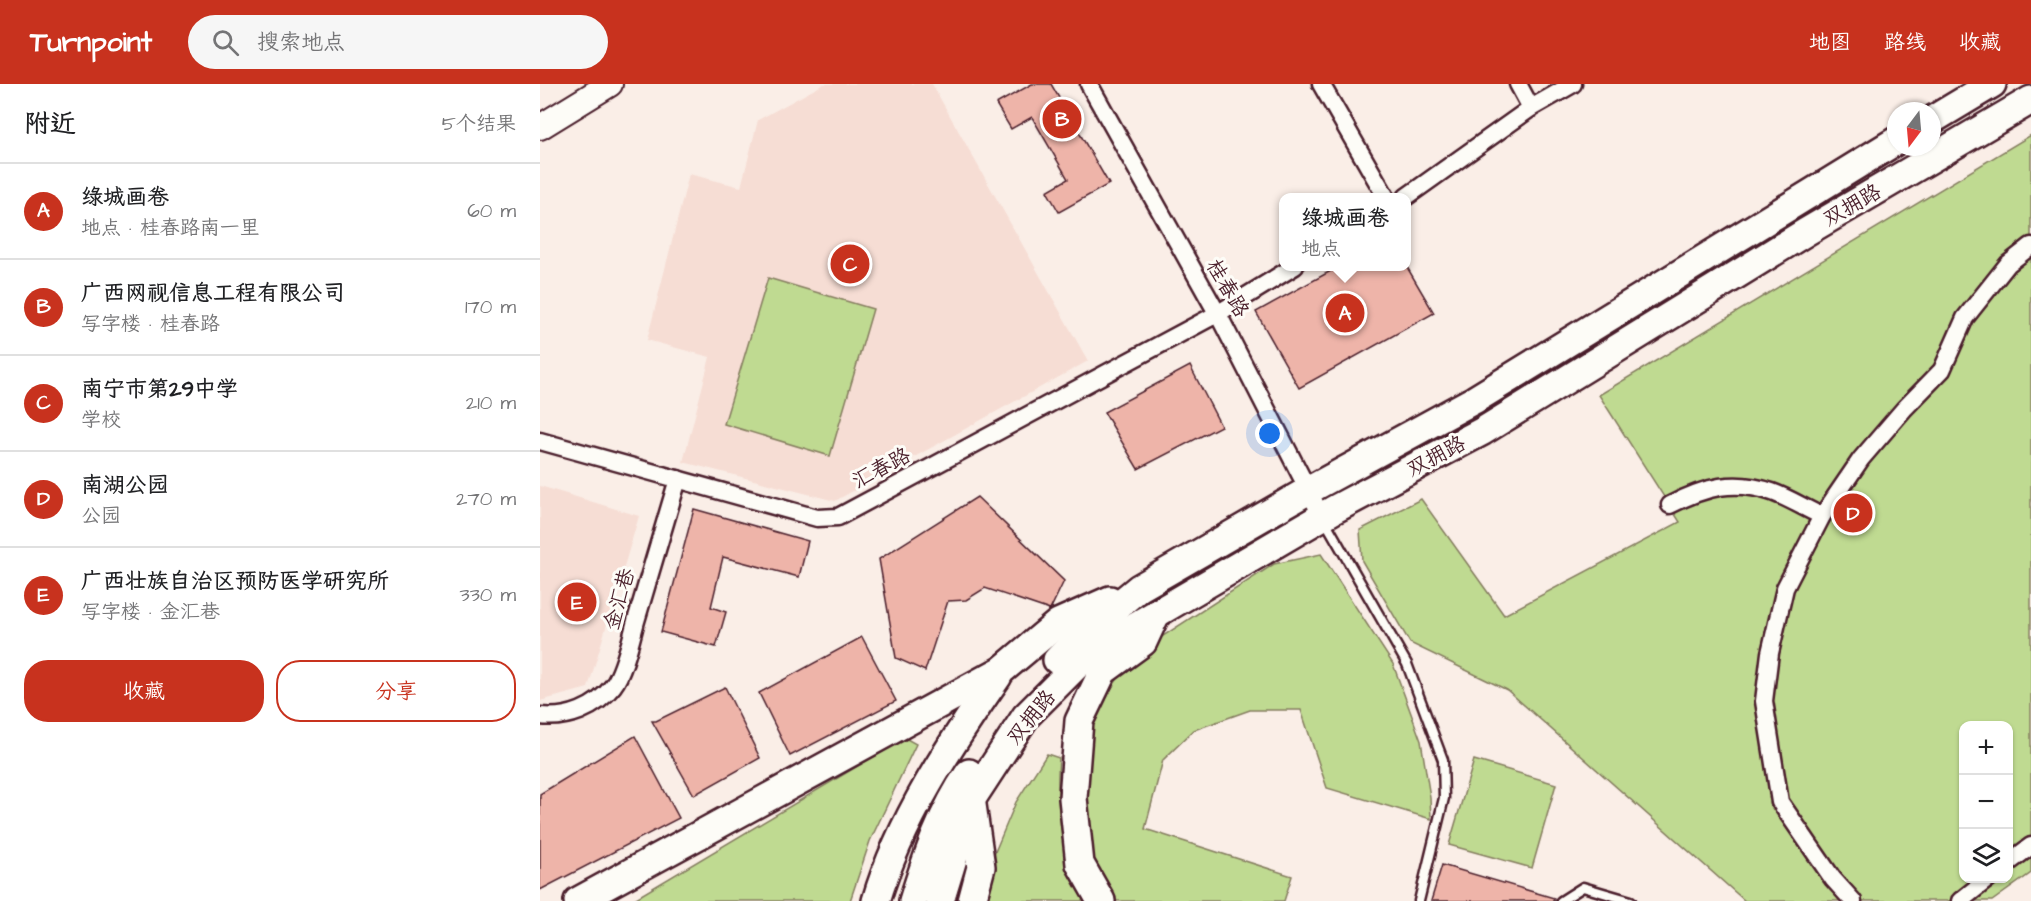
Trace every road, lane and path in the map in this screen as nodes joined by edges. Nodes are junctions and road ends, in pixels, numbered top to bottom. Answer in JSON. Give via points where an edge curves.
{"nodes":[{"id":1,"x":610,"y":84,"type":"edge"},
{"id":2,"x":1089,"y":84,"type":"edge"},
{"id":3,"x":1321,"y":84,"type":"edge"},
{"id":4,"x":1518,"y":84,"type":"edge"},
{"id":5,"x":1573,"y":84,"type":"edge"},
{"id":6,"x":1992,"y":84,"type":"edge"},
{"id":7,"x":2031,"y":100,"type":"edge"},
{"id":8,"x":1531,"y":108,"type":"junction"},
{"id":9,"x":1941,"y":115,"type":"edge"},
{"id":10,"x":540,"y":127,"type":"edge"},
{"id":11,"x":1887,"y":146,"type":"edge"},
{"id":12,"x":1383,"y":193,"type":"edge"},
{"id":13,"x":1411,"y":194,"type":"edge"},
{"id":14,"x":2031,"y":246,"type":"edge"},
{"id":15,"x":1287,"y":271,"type":"edge"},
{"id":16,"x":1216,"y":314,"type":"junction"},
{"id":17,"x":540,"y":441,"type":"edge"},
{"id":18,"x":678,"y":479,"type":"junction"},
{"id":19,"x":1309,"y":490,"type":"junction"},
{"id":20,"x":1670,"y":505,"type":"dead end"},
{"id":21,"x":1822,"y":516,"type":"junction"},
{"id":22,"x":1322,"y":517,"type":"junction"},
{"id":23,"x":1139,"y":588,"type":"junction"},
{"id":24,"x":1156,"y":613,"type":"junction"},
{"id":25,"x":1002,"y":670,"type":"junction"},
{"id":26,"x":540,"y":716,"type":"edge"},
{"id":27,"x":971,"y":800,"type":"junction"},
{"id":28,"x":2031,"y":846,"type":"edge"},
{"id":29,"x":2013,"y":859,"type":"edge"},
{"id":30,"x":1984,"y":883,"type":"edge"},
{"id":31,"x":578,"y":901,"type":"edge"},
{"id":32,"x":876,"y":901,"type":"edge"},
{"id":33,"x":913,"y":901,"type":"edge"},
{"id":34,"x":940,"y":901,"type":"edge"},
{"id":35,"x":972,"y":901,"type":"edge"},
{"id":36,"x":1101,"y":901,"type":"edge"},
{"id":37,"x":1419,"y":901,"type":"edge"},
{"id":38,"x":1561,"y":901,"type":"edge"},
{"id":39,"x":1631,"y":901,"type":"edge"},
{"id":40,"x":1852,"y":901,"type":"edge"},
{"id":41,"x":1960,"y":901,"type":"edge"}],
"edges":[{"from":1,"to":10,"type":"main road"},
{"from":2,"to":16,"type":"street","name":"桂春路"},
{"from":3,"to":12,"type":"street"},
{"from":4,"to":8,"type":"street"},
{"from":5,"to":8,"type":"street"},
{"from":6,"to":9,"type":"main road"},
{"from":7,"to":22,"type":"main road","name":"双拥路","via":[[1806,232],[1482,431]]},
{"from":8,"to":13,"type":"street"},
{"from":11,"to":19,"type":"main road","name":"双拥路","via":[[1474,400]]},
{"from":14,"to":21,"type":"street","via":[[2008,264],[1965,318],[1942,370],[1861,459]]},
{"from":15,"to":16,"type":"street","name":"汇春路"},
{"from":16,"to":18,"type":"street","name":"汇春路","via":[[838,517],[817,518]]},
{"from":16,"to":19,"type":"street","name":"桂春路"},
{"from":17,"to":18,"type":"street","name":"汇春路"},
{"from":18,"to":26,"type":"street","name":"金汇巷","via":[[614,685],[596,703],[576,713]]},
{"from":19,"to":22,"type":"street","name":"桂春路"},
{"from":19,"to":23,"type":"main road","name":"双拥路"},
{"from":20,"to":21,"type":"street","via":[[1713,487],[1744,485],[1773,492]]},
{"from":21,"to":40,"type":"street","via":[[1785,588],[1764,701],[1780,802]]},
{"from":22,"to":24,"type":"main road","name":"双拥路"},
{"from":22,"to":37,"type":"lane","via":[[1407,664],[1443,760],[1444,798]]},
{"from":23,"to":25,"type":"main road","via":[[1058,623]]},
{"from":23,"to":33,"type":"main road","name":"双拥路","via":[[1076,640],[1013,706],[955,793],[929,850]]},
{"from":24,"to":27,"type":"main road","name":"双拥路","via":[[1089,653],[1026,716]]},
{"from":24,"to":36,"type":"main road","via":[[1143,642],[1103,671],[1079,721],[1073,798],[1080,864]]},
{"from":25,"to":31,"type":"main road"},
{"from":25,"to":32,"type":"main road","via":[[952,742],[907,825]]},
{"from":27,"to":34,"type":"main road","name":"双拥路"},
{"from":27,"to":35,"type":"main road","via":[[981,867]]},
{"from":28,"to":29,"type":"street"},
{"from":30,"to":41,"type":"street"},
{"from":38,"to":39,"type":"lane","via":[[1582,887]]}]}
